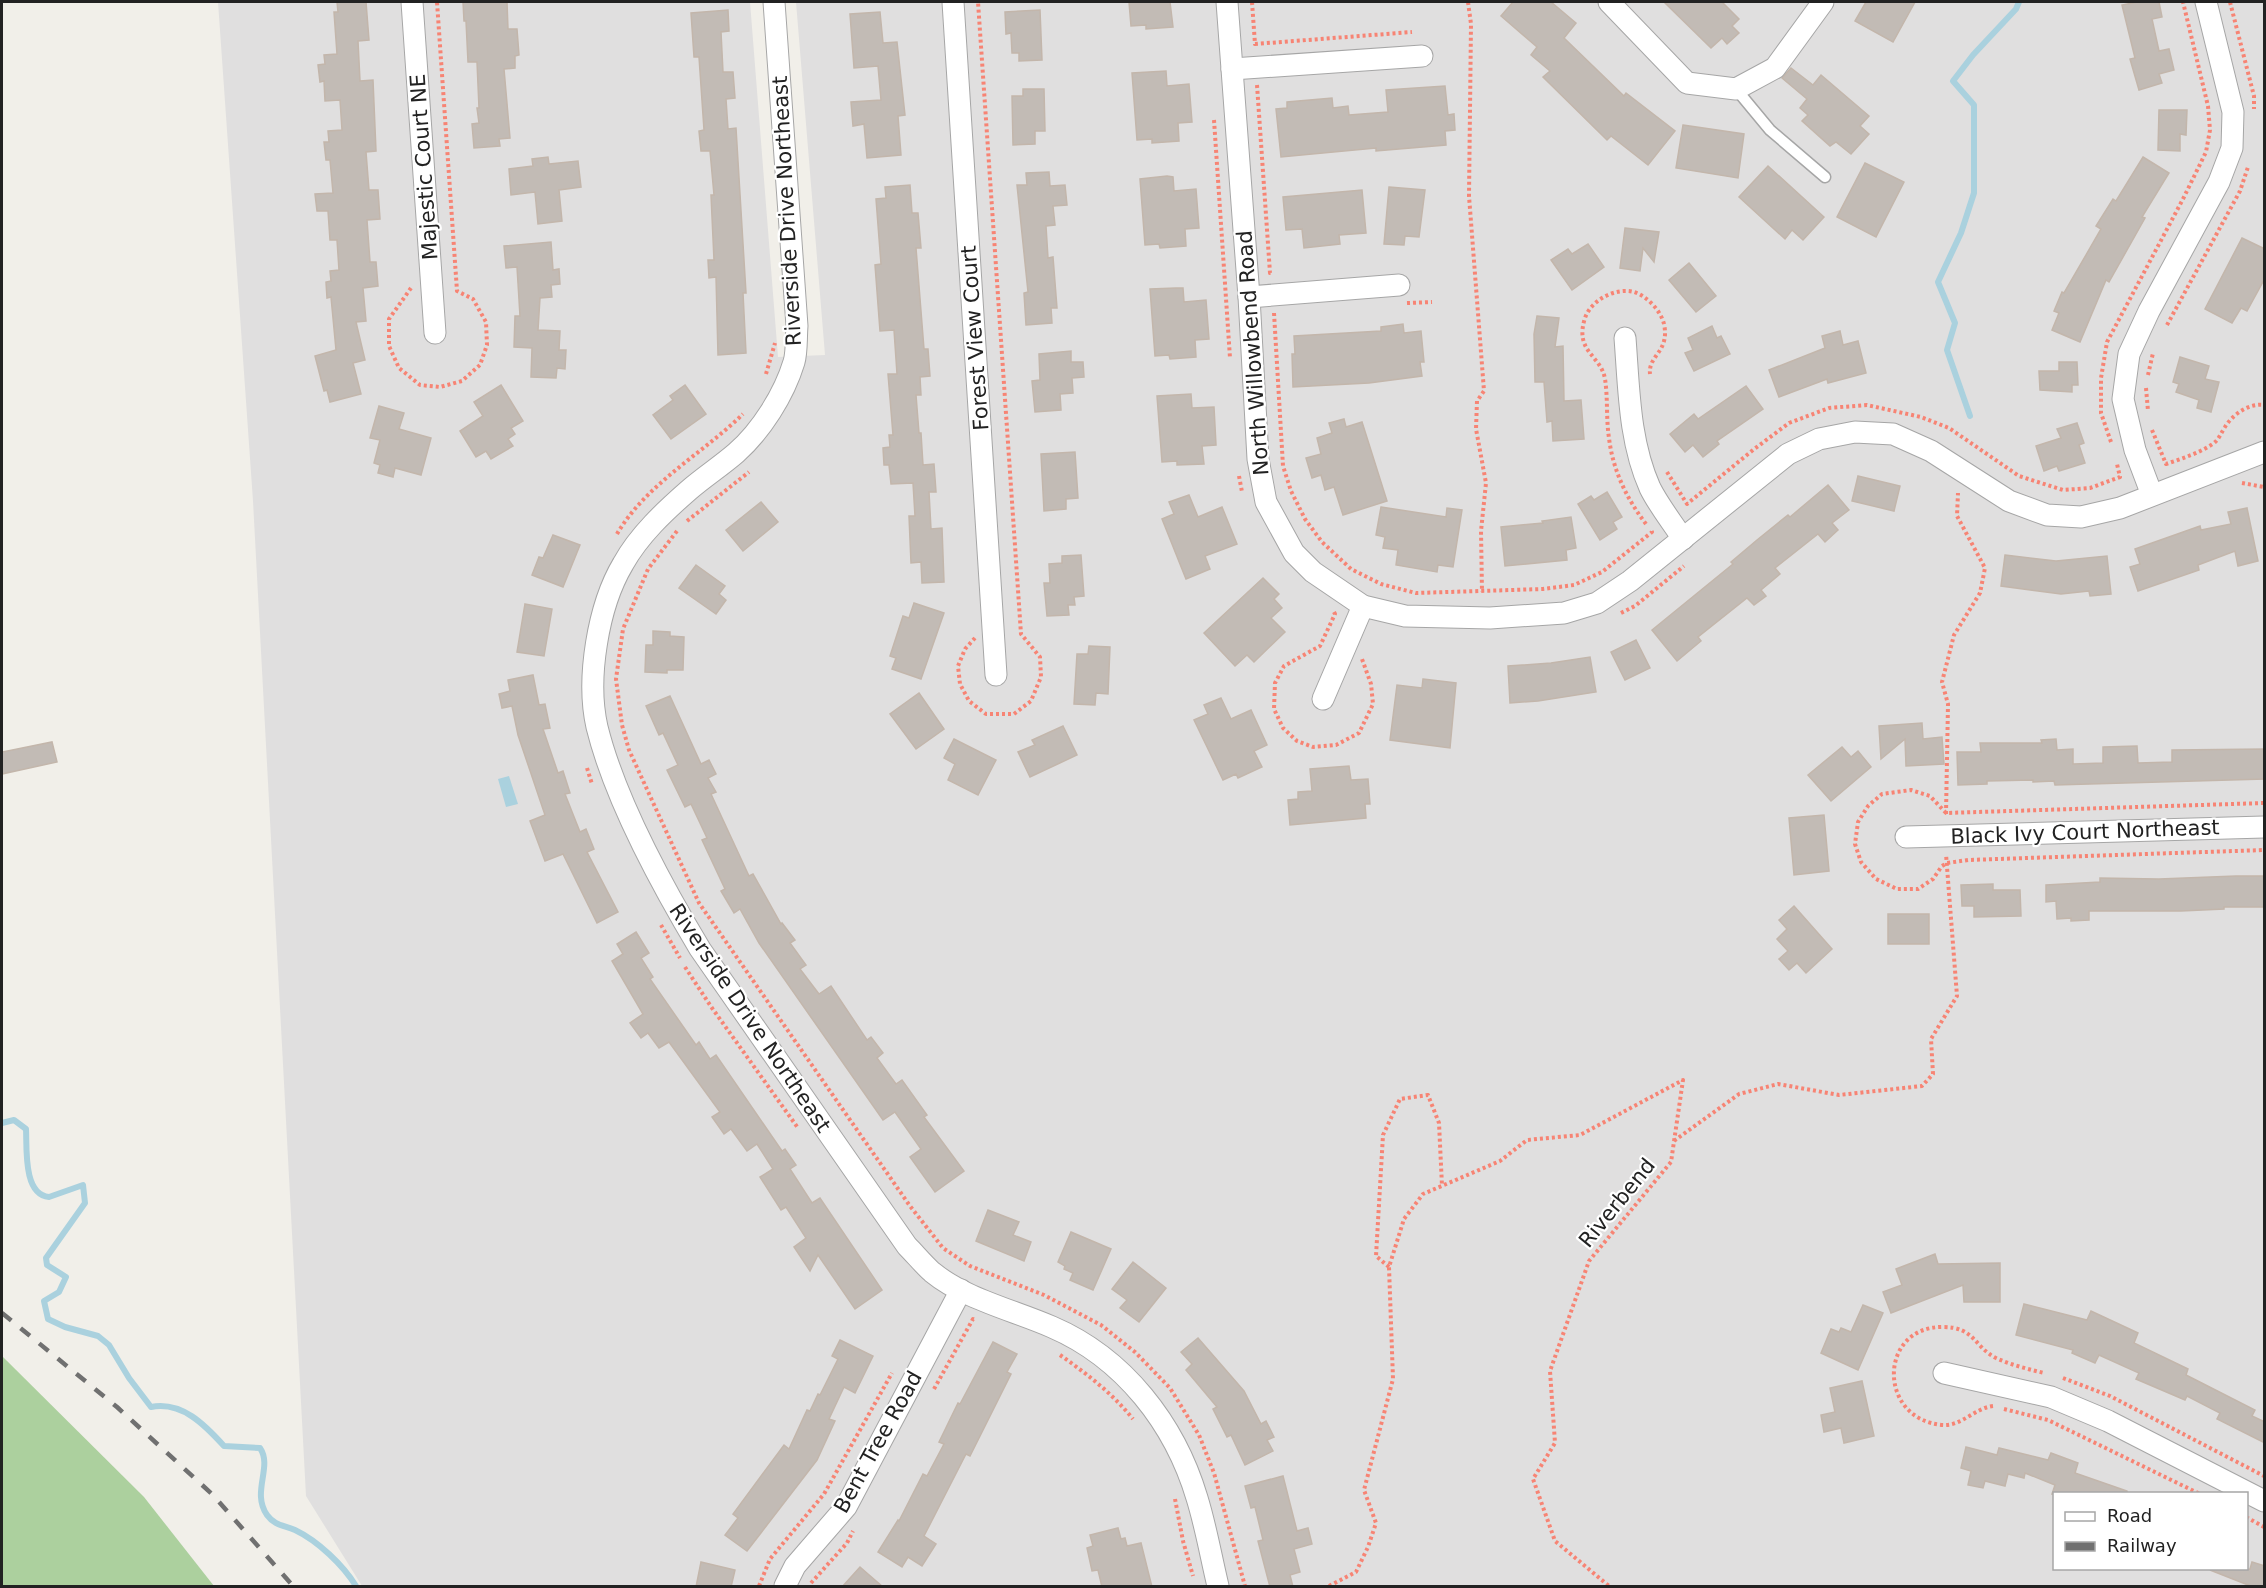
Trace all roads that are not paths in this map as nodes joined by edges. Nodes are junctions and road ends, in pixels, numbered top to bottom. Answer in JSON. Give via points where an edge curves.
{"nodes":[{"id":1,"x":412,"y":2,"type":"edge"},
{"id":2,"x":774,"y":2,"type":"edge"},
{"id":3,"x":953,"y":2,"type":"edge"},
{"id":4,"x":1227,"y":2,"type":"edge"},
{"id":5,"x":1609,"y":2,"type":"edge"},
{"id":6,"x":1823,"y":2,"type":"edge"},
{"id":7,"x":2206,"y":2,"type":"edge"},
{"id":8,"x":1422,"y":56,"type":"dead end"},
{"id":9,"x":1232,"y":69,"type":"junction"},
{"id":10,"x":1736,"y":89,"type":"junction"},
{"id":11,"x":1825,"y":177,"type":"dead end"},
{"id":12,"x":1398,"y":295,"type":"road end"},
{"id":13,"x":1249,"y":297,"type":"junction"},
{"id":14,"x":435,"y":333,"type":"dead end"},
{"id":15,"x":1625,"y":338,"type":"dead end"},
{"id":16,"x":2265,"y":452,"type":"edge"},
{"id":17,"x":2152,"y":495,"type":"junction"},
{"id":18,"x":1683,"y":539,"type":"junction"},
{"id":19,"x":1363,"y":606,"type":"junction"},
{"id":20,"x":996,"y":675,"type":"dead end"},
{"id":21,"x":1323,"y":699,"type":"dead end"},
{"id":22,"x":2265,"y":827,"type":"edge"},
{"id":23,"x":1906,"y":837,"type":"dead end"},
{"id":24,"x":961,"y":1290,"type":"junction"},
{"id":25,"x":1944,"y":1373,"type":"dead end"},
{"id":26,"x":2248,"y":1492,"type":"edge"},
{"id":27,"x":2248,"y":1492,"type":"edge"},
{"id":28,"x":2265,"y":1501,"type":"edge"},
{"id":29,"x":785,"y":1587,"type":"edge"},
{"id":30,"x":1218,"y":1587,"type":"edge"}],
"edges":[{"from":1,"to":14,"type":"street","name":"Majestic Court NE"},
{"from":2,"to":24,"type":"street","name":"Riverside Drive Northeast","via":[[797,326],[795,361],[763,422],[737,452],[649,527],[622,564],[596,644],[597,725],[612,776],[638,834],[672,904],[700,949],[907,1246],[932,1272]]},
{"from":3,"to":20,"type":"street","name":"Forest View Court"},
{"from":4,"to":9,"type":"street","name":"North Willowbend Road"},
{"from":5,"to":10,"type":"street","via":[[1687,83]]},
{"from":6,"to":10,"type":"street","via":[[1775,68]]},
{"from":7,"to":17,"type":"street","via":[[2233,112],[2232,148],[2129,354],[2123,399],[2134,450]]},
{"from":8,"to":9,"type":"street"},
{"from":9,"to":13,"type":"street","name":"North Willowbend Road"},
{"from":10,"to":11,"type":"lane","via":[[1770,130]]},
{"from":12,"to":13,"type":"street"},
{"from":13,"to":19,"type":"street","name":"North Willowbend Road","via":[[1258,459],[1266,502],[1294,553],[1313,572]]},
{"from":15,"to":18,"type":"street","via":[[1632,429],[1640,462],[1651,490]]},
{"from":16,"to":17,"type":"street","name":"North Willowbend Road"},
{"from":17,"to":18,"type":"street","name":"North Willowbend Road","via":[[2081,517],[2047,515],[2009,501],[1931,451],[1893,434],[1854,432],[1819,440],[1788,454]]},
{"from":18,"to":19,"type":"street","name":"North Willowbend Road","via":[[1598,603],[1564,613],[1490,618],[1405,616]]},
{"from":19,"to":21,"type":"street"},
{"from":22,"to":23,"type":"street","name":"Black Ivy Court Northeast"},
{"from":24,"to":29,"type":"street","name":"Bent Tree Road","via":[[846,1508],[795,1566]]},
{"from":24,"to":30,"type":"street","name":"Riverside Drive Northeast","via":[[1073,1338],[1126,1376],[1160,1416],[1184,1461],[1198,1499]]},
{"from":25,"to":27,"type":"street","via":[[2051,1397],[2108,1420]]},
{"from":26,"to":28,"type":"street"}]}
